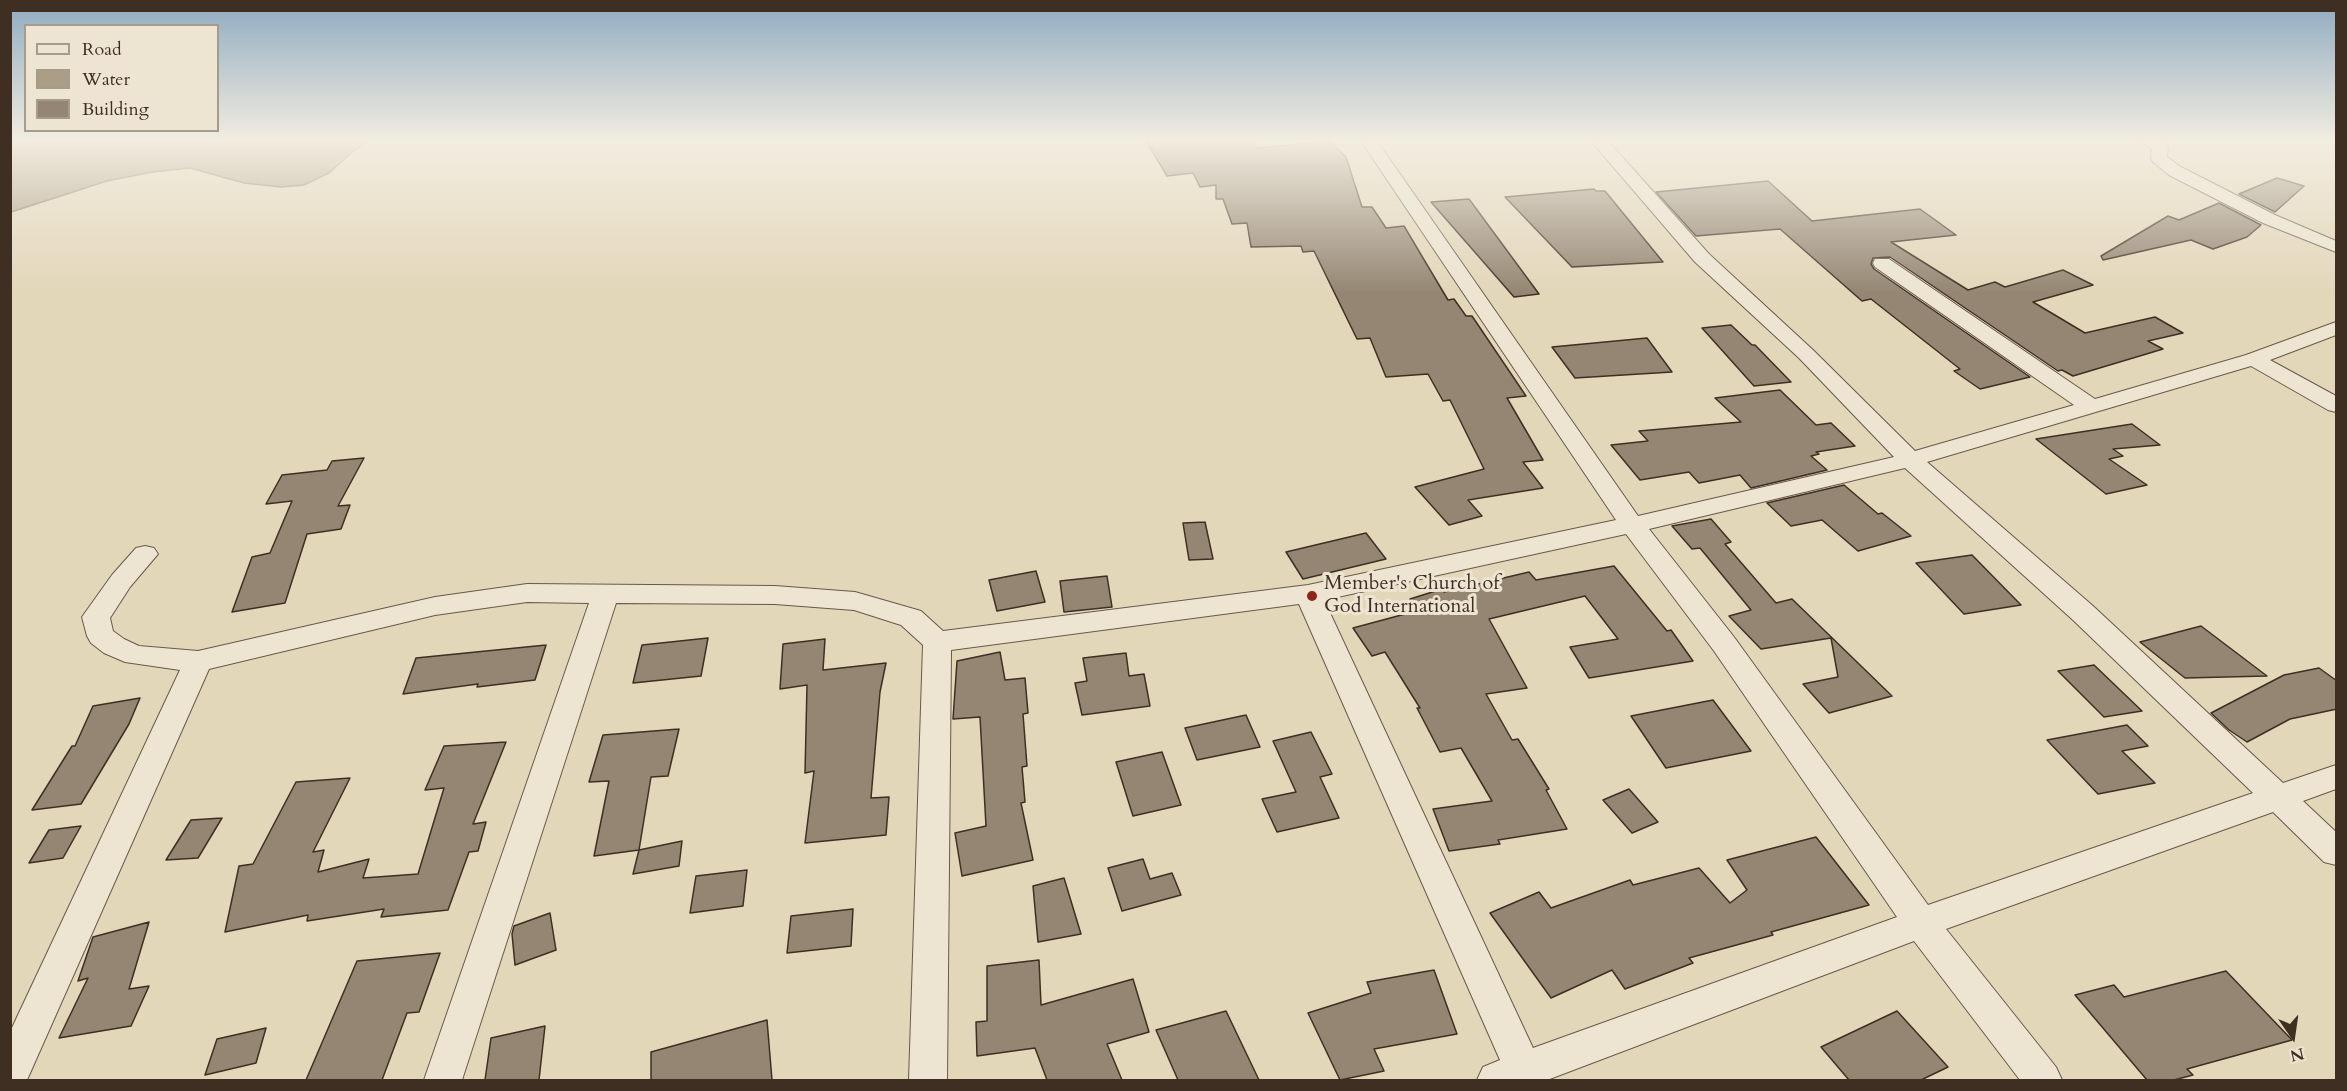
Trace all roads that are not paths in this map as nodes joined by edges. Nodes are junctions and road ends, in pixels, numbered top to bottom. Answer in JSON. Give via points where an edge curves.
{"nodes":[{"id":1,"x":1404,"y":192,"type":"edge"},
{"id":2,"x":1644,"y":192,"type":"edge"},
{"id":3,"x":2216,"y":192,"type":"edge"},
{"id":4,"x":2337,"y":247,"type":"edge"},
{"id":5,"x":1882,"y":263,"type":"dead end"},
{"id":6,"x":2337,"y":328,"type":"edge"},
{"id":7,"x":2253,"y":359,"type":"junction"},
{"id":8,"x":2337,"y":405,"type":"edge"},
{"id":9,"x":2092,"y":407,"type":"junction"},
{"id":10,"x":1910,"y":460,"type":"junction"},
{"id":11,"x":1632,"y":525,"type":"junction"},
{"id":12,"x":145,"y":554,"type":"dead end"},
{"id":13,"x":606,"y":592,"type":"junction"},
{"id":14,"x":1308,"y":594,"type":"junction"},
{"id":15,"x":937,"y":642,"type":"junction"},
{"id":16,"x":198,"y":661,"type":"junction"},
{"id":17,"x":2337,"y":777,"type":"edge"},
{"id":18,"x":2279,"y":799,"type":"junction"},
{"id":19,"x":2337,"y":852,"type":"edge"},
{"id":20,"x":1921,"y":923,"type":"junction"},
{"id":21,"x":10,"y":1075,"type":"edge"},
{"id":22,"x":1516,"y":1077,"type":"edge"},
{"id":23,"x":443,"y":1080,"type":"edge"},
{"id":24,"x":928,"y":1080,"type":"edge"},
{"id":25,"x":2043,"y":1080,"type":"edge"}],
"edges":[{"from":1,"to":11,"type":"street"},
{"from":2,"to":10,"type":"street","via":[[1702,258],[1806,354]]},
{"from":3,"to":4,"type":"street"},
{"from":5,"to":9,"type":"street"},
{"from":6,"to":7,"type":"street"},
{"from":7,"to":8,"type":"street"},
{"from":7,"to":9,"type":"street"},
{"from":9,"to":10,"type":"street"},
{"from":10,"to":11,"type":"street"},
{"from":10,"to":18,"type":"street","via":[[2084,613]]},
{"from":11,"to":14,"type":"street"},
{"from":11,"to":20,"type":"street","via":[[1724,644]]},
{"from":12,"to":16,"type":"street","via":[[96,617],[101,636],[135,656]]},
{"from":13,"to":15,"type":"street","via":[[775,595],[855,601],[911,618]]},
{"from":13,"to":16,"type":"street","via":[[527,593],[435,606]]},
{"from":13,"to":23,"type":"street"},
{"from":14,"to":15,"type":"street"},
{"from":14,"to":22,"type":"street"},
{"from":15,"to":24,"type":"street"},
{"from":16,"to":21,"type":"street"},
{"from":17,"to":18,"type":"street"},
{"from":18,"to":19,"type":"street"},
{"from":18,"to":20,"type":"street"},
{"from":20,"to":22,"type":"street"},
{"from":20,"to":25,"type":"street"}]}
